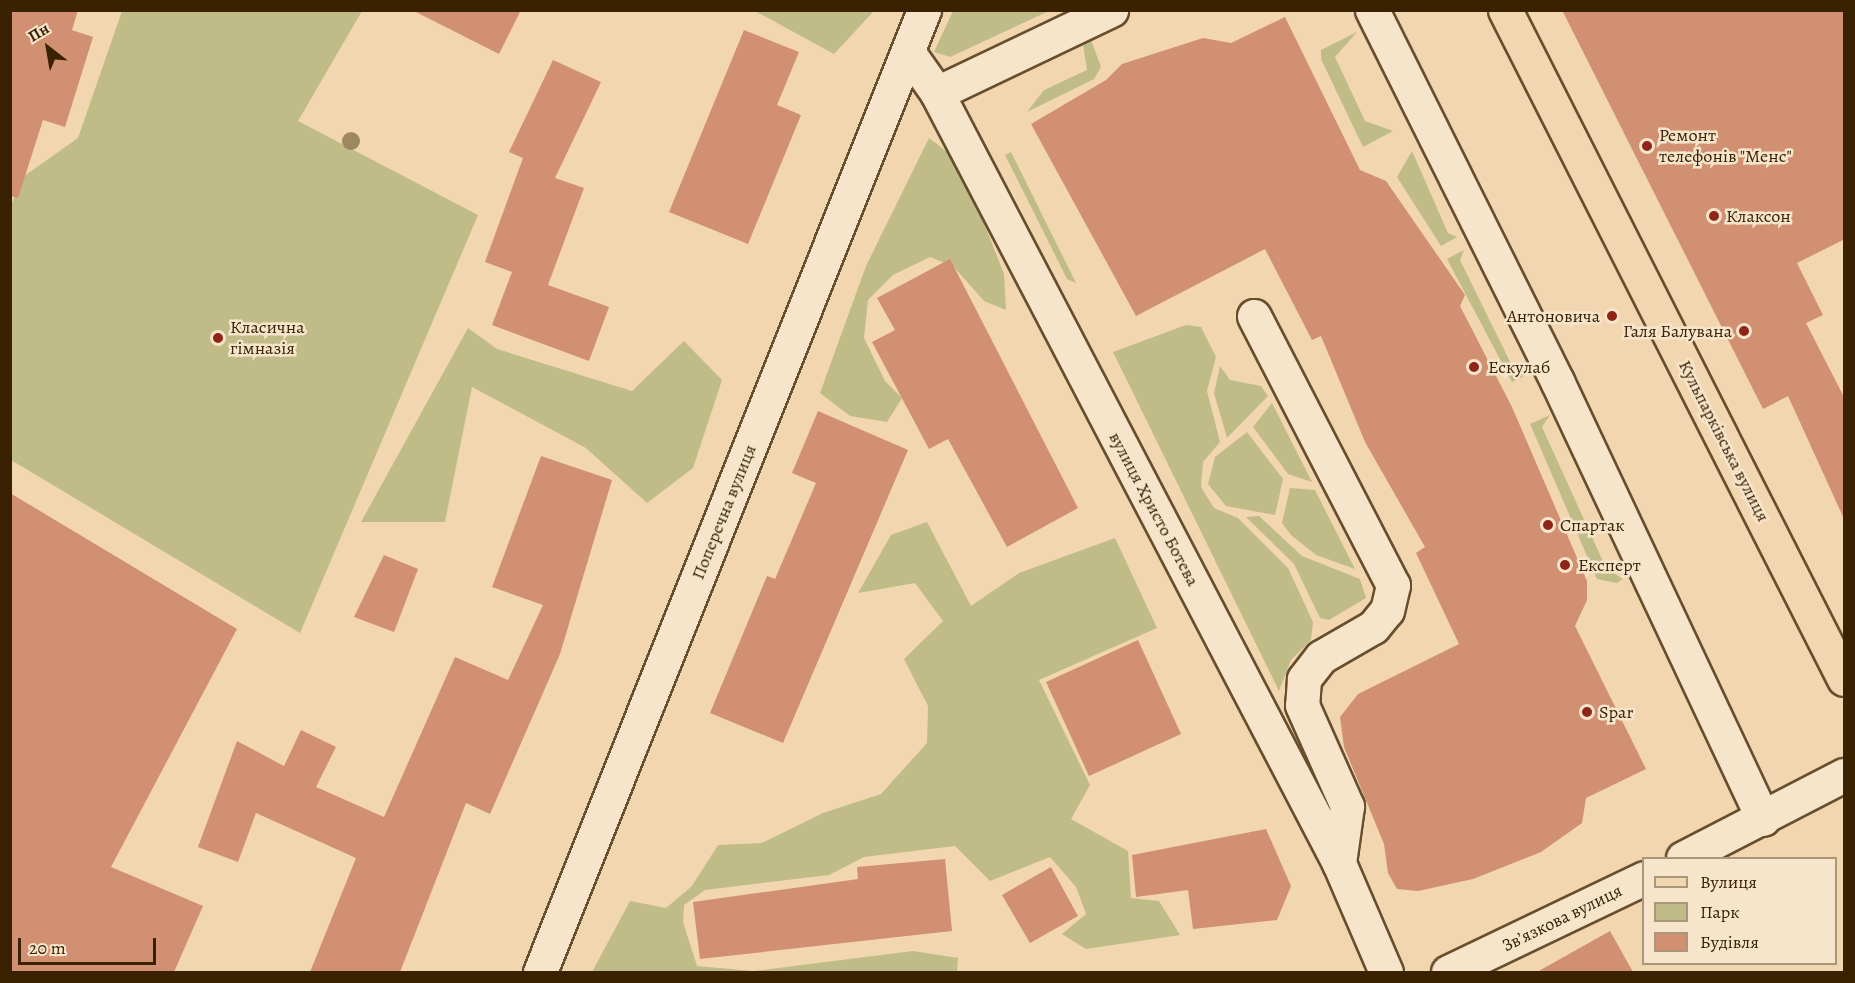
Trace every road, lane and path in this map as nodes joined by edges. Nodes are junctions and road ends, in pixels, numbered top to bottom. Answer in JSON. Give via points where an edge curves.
{"nodes":[{"id":1,"x":924,"y":10,"type":"edge"},
{"id":2,"x":1111,"y":10,"type":"edge"},
{"id":3,"x":1372,"y":10,"type":"edge"},
{"id":4,"x":1505,"y":10,"type":"edge"},
{"id":5,"x":908,"y":52,"type":"junction"},
{"id":6,"x":937,"y":93,"type":"junction"},
{"id":7,"x":1254,"y":316,"type":"dead end"},
{"id":8,"x":1845,"y":679,"type":"edge"},
{"id":9,"x":1845,"y":776,"type":"edge"},
{"id":10,"x":1763,"y":819,"type":"junction"},
{"id":11,"x":1685,"y":857,"type":"edge"},
{"id":12,"x":1339,"y":863,"type":"junction"},
{"id":13,"x":1642,"y":879,"type":"edge"},
{"id":14,"x":540,"y":972,"type":"edge"},
{"id":15,"x":1386,"y":972,"type":"edge"},
{"id":16,"x":1448,"y":972,"type":"edge"}],
"edges":[{"from":1,"to":5,"type":"street","name":"Поперечна вулиця"},
{"from":2,"to":6,"type":"street"},
{"from":3,"to":10,"type":"street","via":[[1557,381]]},
{"from":4,"to":8,"type":"main road","name":"Кульпарківська вулиця"},
{"from":5,"to":6,"type":"street","name":"вулиця Христо Ботева"},
{"from":5,"to":14,"type":"street","name":"Поперечна вулиця"},
{"from":6,"to":12,"type":"street","name":"вулиця Христо Ботева"},
{"from":7,"to":12,"type":"street","via":[[1393,585],[1387,610],[1373,627],[1321,657],[1304,679],[1302,705],[1347,806]]},
{"from":9,"to":10,"type":"street"},
{"from":10,"to":11,"type":"street"},
{"from":12,"to":15,"type":"street","name":"вулиця Христо Ботева"},
{"from":13,"to":16,"type":"street","name":"Звʼязкова вулиця"}]}
